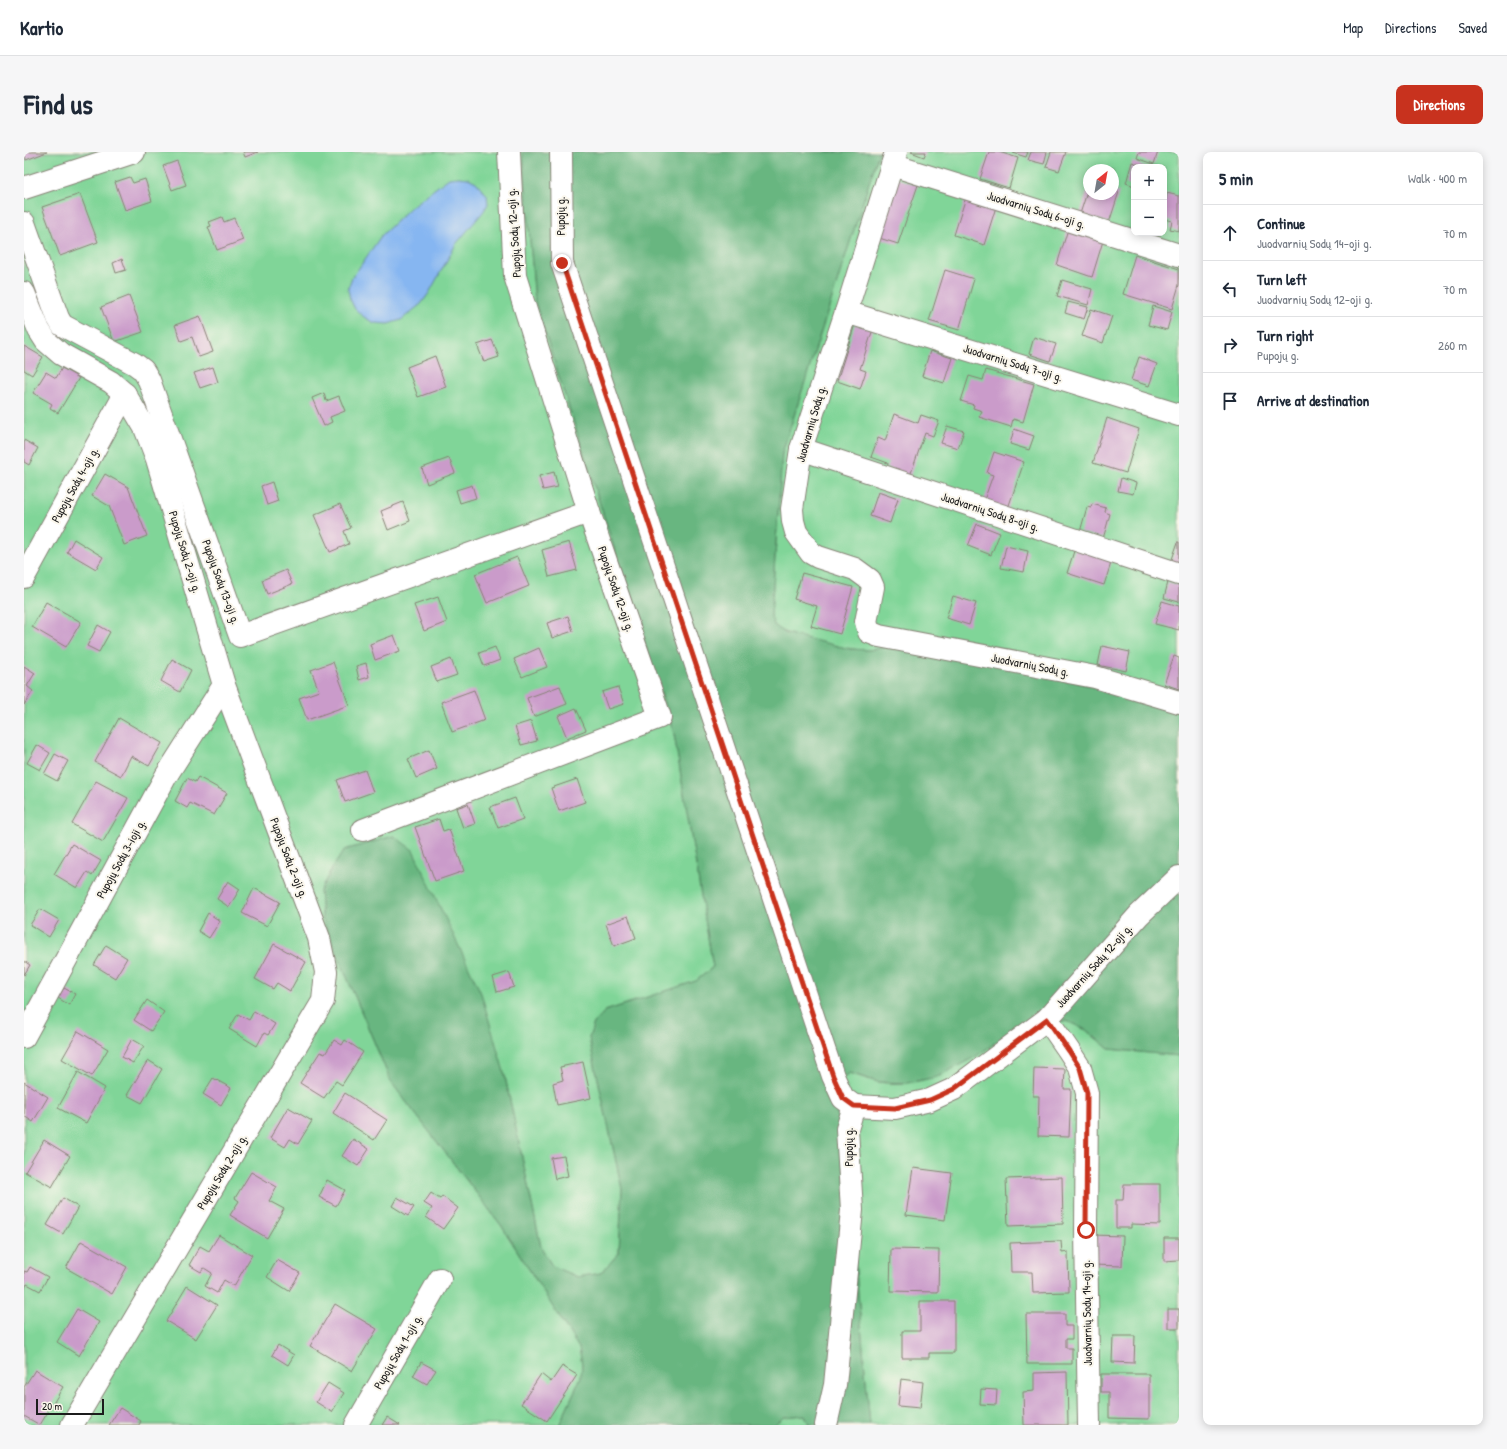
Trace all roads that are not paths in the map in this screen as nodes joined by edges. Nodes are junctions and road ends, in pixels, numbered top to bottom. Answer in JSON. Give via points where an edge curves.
{"nodes":[{"id":1,"x":134,"y":152,"type":"edge"},
{"id":2,"x":509,"y":152,"type":"edge"},
{"id":3,"x":561,"y":152,"type":"edge"},
{"id":4,"x":894,"y":159,"type":"edge"},
{"id":5,"x":24,"y":188,"type":"edge"},
{"id":6,"x":24,"y":223,"type":"edge"},
{"id":7,"x":1179,"y":255,"type":"edge"},
{"id":8,"x":24,"y":293,"type":"edge"},
{"id":9,"x":846,"y":312,"type":"junction"},
{"id":10,"x":126,"y":394,"type":"junction"},
{"id":11,"x":1179,"y":415,"type":"edge"},
{"id":12,"x":801,"y":449,"type":"junction"},
{"id":13,"x":589,"y":512,"type":"junction"},
{"id":14,"x":1179,"y":574,"type":"edge"},
{"id":15,"x":24,"y":576,"type":"edge"},
{"id":16,"x":224,"y":685,"type":"junction"},
{"id":17,"x":1179,"y":702,"type":"edge"},
{"id":18,"x":363,"y":830,"type":"dead end"},
{"id":19,"x":1179,"y":877,"type":"edge"},
{"id":20,"x":1047,"y":1019,"type":"junction"},
{"id":21,"x":24,"y":1037,"type":"edge"},
{"id":22,"x":854,"y":1106,"type":"junction"},
{"id":23,"x":440,"y":1279,"type":"dead end"},
{"id":24,"x":72,"y":1425,"type":"edge"},
{"id":25,"x":356,"y":1425,"type":"edge"},
{"id":26,"x":826,"y":1425,"type":"edge"},
{"id":27,"x":1089,"y":1425,"type":"edge"}],
"edges":[{"from":1,"to":5,"type":"street"},
{"from":2,"to":13,"type":"street","name":"Pupojų Sodų 12-oji g.","via":[[515,276]]},
{"from":3,"to":22,"type":"street","name":"Pupojų g.","via":[[562,263],[833,1076],[843,1098]]},
{"from":4,"to":7,"type":"street","name":"Juodvarnių Sodų 6-oji g."},
{"from":4,"to":9,"type":"street","name":"Juodvarnių Sodų g."},
{"from":6,"to":13,"type":"street","name":"Pupojų Sodų 13-oji g.","via":[[62,325],[135,364],[150,380],[240,636]]},
{"from":8,"to":10,"type":"street","name":"Pupojų Sodų 2-oji g.","via":[[46,341],[61,354],[111,382]]},
{"from":9,"to":11,"type":"street","name":"Juodvarnių Sodų 7-oji g."},
{"from":9,"to":12,"type":"street","name":"Juodvarnių Sodų g."},
{"from":10,"to":15,"type":"street","name":"Pupojų Sodų 4-oji g."},
{"from":10,"to":16,"type":"street","name":"Pupojų Sodų 2-oji g.","via":[[145,428],[157,459]]},
{"from":12,"to":14,"type":"street","name":"Juodvarnių Sodų 8-oji g."},
{"from":12,"to":17,"type":"street","name":"Juodvarnių Sodų g.","via":[[792,509],[796,532],[811,553],[855,569],[870,580],[873,587],[866,622],[869,632],[1095,678]]},
{"from":13,"to":18,"type":"street","name":"Pupojų Sodų 12-oji g.","via":[[660,717]]},
{"from":16,"to":21,"type":"street","name":"Pupojų Sodų 3-ioji g.","via":[[166,776]]},
{"from":16,"to":24,"type":"street","name":"Pupojų Sodų 2-oji g.","via":[[319,938],[326,972],[323,1001]]},
{"from":19,"to":20,"type":"street","name":"Juodvarnių Sodų 12-oji g.","via":[[1139,915]]},
{"from":20,"to":22,"type":"street","name":"Juodvarnių Sodų 12-oji g.","via":[[954,1089],[930,1100],[895,1108]]},
{"from":20,"to":27,"type":"street","name":"Juodvarnių Sodų 14-oji g.","via":[[1080,1068],[1087,1093]]},
{"from":22,"to":26,"type":"street","name":"Pupojų g.","via":[[847,1129],[852,1210],[835,1385]]},
{"from":23,"to":25,"type":"street","name":"Pupojų Sodų 1-oji g."}]}
